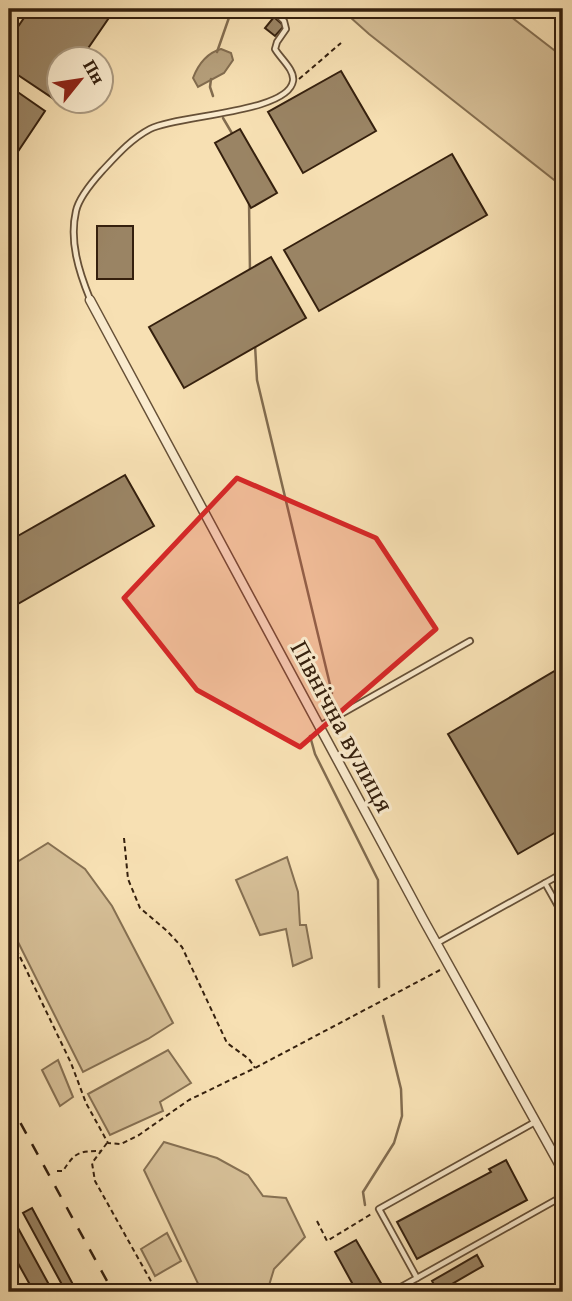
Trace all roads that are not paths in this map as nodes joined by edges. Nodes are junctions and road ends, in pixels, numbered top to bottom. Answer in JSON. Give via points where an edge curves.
{"nodes":[{"id":1,"x":276,"y":13,"type":"dead end"},
{"id":2,"x":90,"y":300,"type":"joint"},
{"id":3,"x":470,"y":641,"type":"dead end"},
{"id":4,"x":320,"y":727,"type":"junction"},
{"id":5,"x":563,"y":873,"type":"edge"},
{"id":6,"x":545,"y":883,"type":"junction"},
{"id":7,"x":563,"y":915,"type":"edge"},
{"id":8,"x":437,"y":943,"type":"junction"},
{"id":9,"x":536,"y":1121,"type":"junction"},
{"id":10,"x":563,"y":1171,"type":"edge"},
{"id":11,"x":563,"y":1196,"type":"edge"},
{"id":12,"x":417,"y":1278,"type":"junction"},
{"id":13,"x":392,"y":1292,"type":"edge"}],
"edges":[{"from":1,"to":2,"type":"lane","via":[[286,29],[275,50],[291,72],[293,84],[270,102],[152,128],[123,148],[95,179],[76,209],[78,268]]},
{"from":2,"to":4,"type":"street","name":"Північна вулиця"},
{"from":3,"to":4,"type":"lane"},
{"from":4,"to":8,"type":"street","name":"Північна вулиця"},
{"from":5,"to":6,"type":"lane"},
{"from":6,"to":7,"type":"lane"},
{"from":6,"to":8,"type":"lane"},
{"from":8,"to":9,"type":"street","name":"Північна вулиця"},
{"from":9,"to":10,"type":"street","name":"Північна вулиця"},
{"from":9,"to":12,"type":"lane","via":[[379,1209]]},
{"from":11,"to":12,"type":"lane"},
{"from":12,"to":13,"type":"lane"}]}
